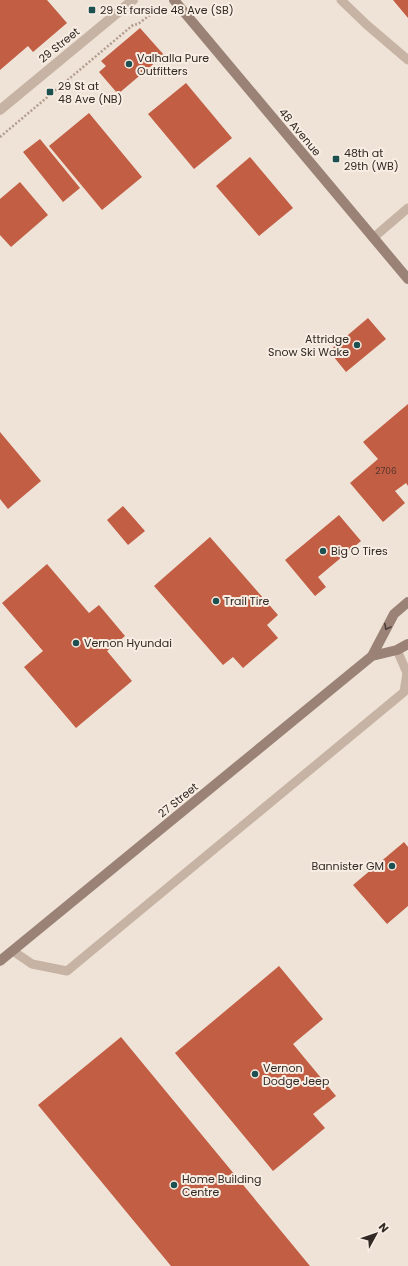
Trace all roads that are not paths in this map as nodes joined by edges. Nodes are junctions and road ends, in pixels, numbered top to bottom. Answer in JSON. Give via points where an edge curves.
{"nodes":[{"id":1,"x":134,"y":0,"type":"edge"},
{"id":2,"x":174,"y":0,"type":"edge"},
{"id":3,"x":341,"y":0,"type":"edge"},
{"id":4,"x":408,"y":60,"type":"edge"},
{"id":5,"x":0,"y":110,"type":"edge"},
{"id":6,"x":408,"y":208,"type":"edge"},
{"id":7,"x":373,"y":238,"type":"junction"},
{"id":8,"x":408,"y":279,"type":"edge"},
{"id":9,"x":408,"y":602,"type":"edge"},
{"id":10,"x":408,"y":644,"type":"edge"},
{"id":11,"x":397,"y":650,"type":"junction"},
{"id":12,"x":372,"y":656,"type":"junction"},
{"id":13,"x":13,"y":951,"type":"junction"},
{"id":14,"x":0,"y":961,"type":"edge"}],
"edges":[{"from":1,"to":5,"type":"street","name":"29 Street"},
{"from":2,"to":7,"type":"main road","name":"48 Avenue"},
{"from":3,"to":4,"type":"lane"},
{"from":6,"to":7,"type":"lane"},
{"from":7,"to":8,"type":"main road","name":"48 Avenue"},
{"from":9,"to":12,"type":"main road","name":"27 Street","one_way":true,"via":[[394,614]]},
{"from":10,"to":11,"type":"main road","name":"27 Street"},
{"from":11,"to":12,"type":"main road","name":"27 Street"},
{"from":11,"to":13,"type":"lane","via":[[407,673],[404,692],[67,971],[32,964]]},
{"from":12,"to":13,"type":"main road","name":"27 Street"},
{"from":13,"to":14,"type":"main road","name":"27 Street"}]}
